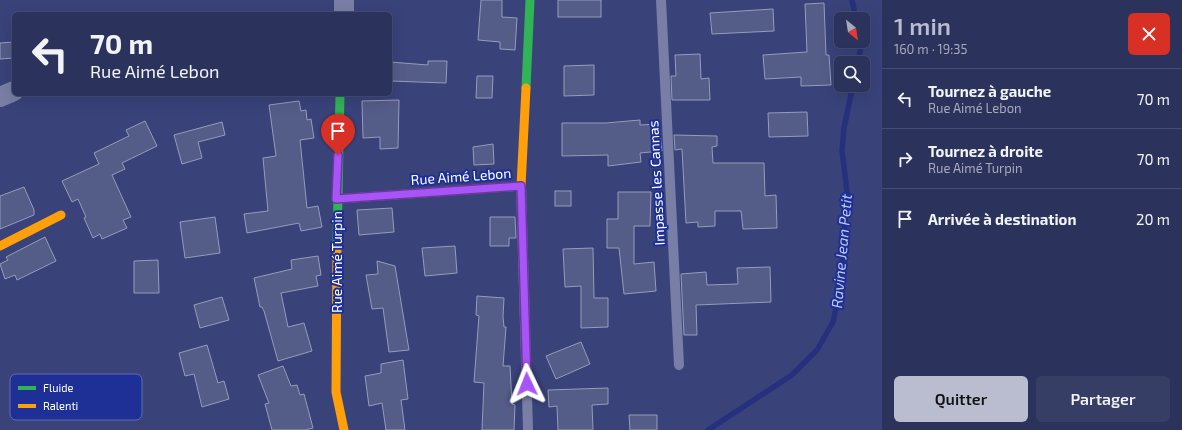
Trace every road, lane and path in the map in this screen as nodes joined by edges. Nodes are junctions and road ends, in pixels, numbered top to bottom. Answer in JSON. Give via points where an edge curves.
{"nodes":[{"id":1,"x":344,"y":0,"type":"edge"},
{"id":2,"x":530,"y":0,"type":"edge"},
{"id":3,"x":661,"y":0,"type":"edge"},
{"id":4,"x":344,"y":12,"type":"edge"},
{"id":5,"x":12,"y":92,"type":"edge"},
{"id":6,"x":340,"y":96,"type":"edge"},
{"id":7,"x":0,"y":98,"type":"edge"},
{"id":8,"x":521,"y":186,"type":"junction"},
{"id":9,"x":336,"y":199,"type":"junction"},
{"id":10,"x":61,"y":216,"type":"dead end"},
{"id":11,"x":0,"y":246,"type":"edge"},
{"id":12,"x":679,"y":365,"type":"dead end"},
{"id":13,"x":344,"y":430,"type":"edge"},
{"id":14,"x":528,"y":430,"type":"edge"}],
"edges":[{"from":1,"to":4,"type":"street"},
{"from":2,"to":8,"type":"street","name":"Rue Aimé Lebon"},
{"from":3,"to":12,"type":"lane","name":"Impasse les Cannas"},
{"from":5,"to":7,"type":"street"},
{"from":6,"to":9,"type":"street","name":"Rue Aimé Turpin"},
{"from":8,"to":9,"type":"street","name":"Rue Aimé Lebon"},
{"from":8,"to":14,"type":"lane"},
{"from":9,"to":13,"type":"street","name":"Rue Aimé Turpin","via":[[336,392]]},
{"from":10,"to":11,"type":"street"}]}
